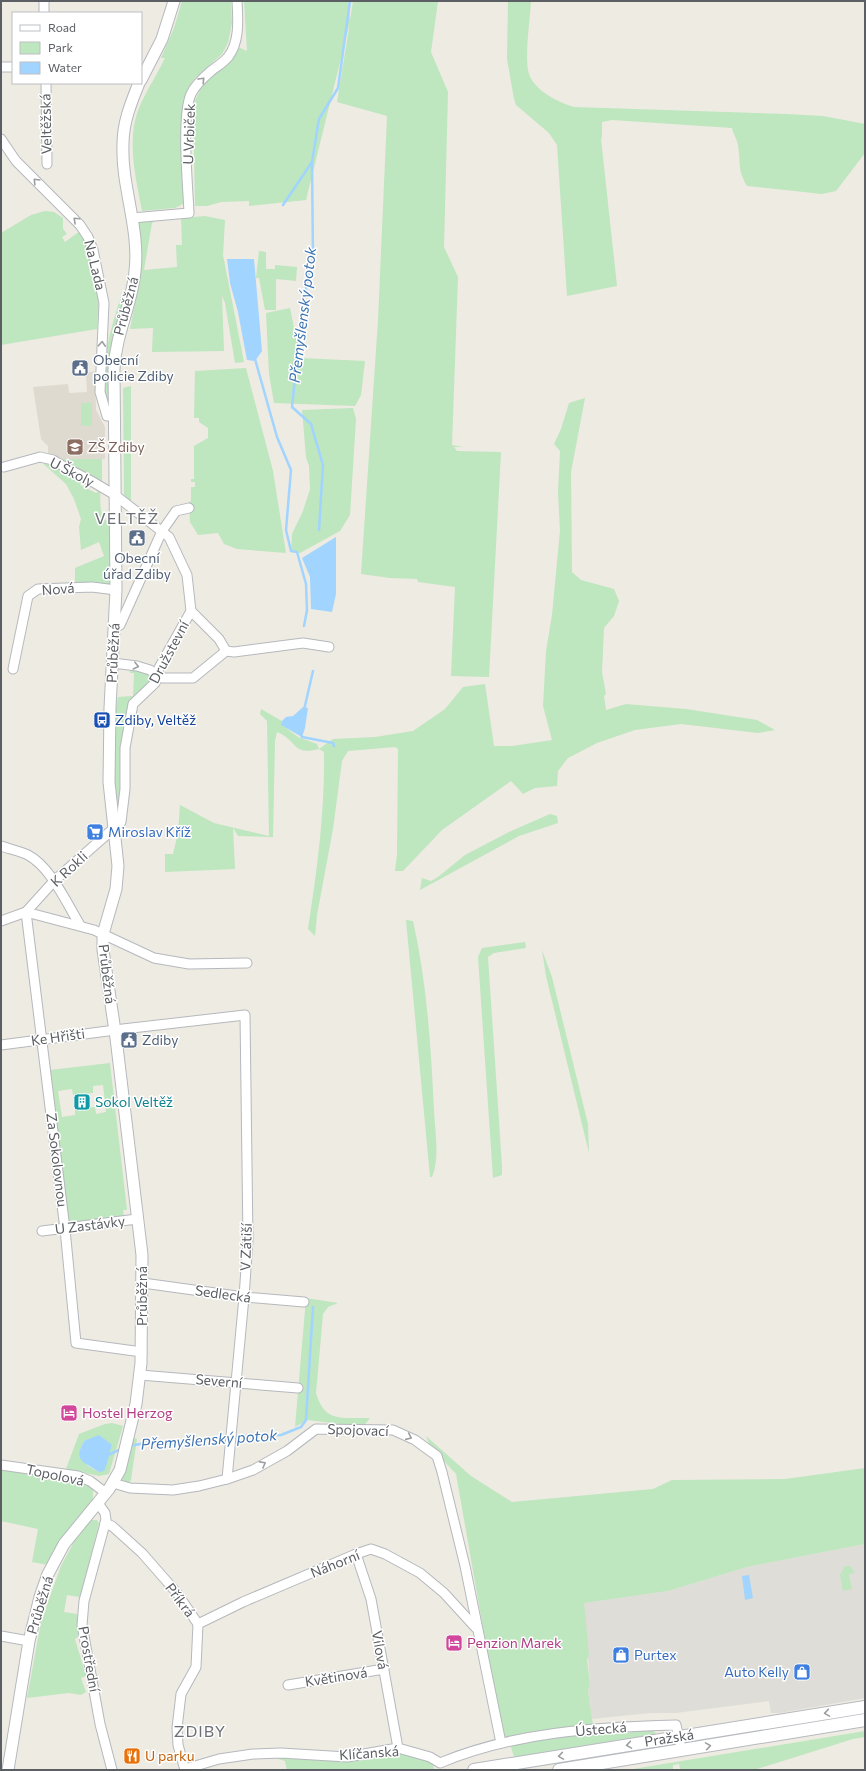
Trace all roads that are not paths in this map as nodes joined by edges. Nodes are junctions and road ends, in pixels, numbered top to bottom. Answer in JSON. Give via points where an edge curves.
{"nodes":[{"id":1,"x":44,"y":1,"type":"edge"},
{"id":2,"x":174,"y":1,"type":"edge"},
{"id":3,"x":237,"y":1,"type":"edge"},
{"id":4,"x":44,"y":12,"type":"edge"},
{"id":5,"x":144,"y":65,"type":"edge"},
{"id":6,"x":1,"y":67,"type":"edge"},
{"id":7,"x":12,"y":67,"type":"edge"},
{"id":8,"x":142,"y":75,"type":"edge"},
{"id":9,"x":46,"y":84,"type":"edge"},
{"id":10,"x":140,"y":84,"type":"edge"},
{"id":11,"x":1,"y":140,"type":"edge"},
{"id":12,"x":47,"y":164,"type":"dead end"},
{"id":13,"x":132,"y":218,"type":"junction"},
{"id":14,"x":114,"y":416,"type":"junction"},
{"id":15,"x":4,"y":467,"type":"dead end"},
{"id":16,"x":115,"y":495,"type":"junction"},
{"id":17,"x":189,"y":508,"type":"dead end"},
{"id":18,"x":162,"y":531,"type":"junction"},
{"id":19,"x":116,"y":590,"type":"junction"},
{"id":20,"x":191,"y":611,"type":"junction"},
{"id":21,"x":114,"y":627,"type":"junction"},
{"id":22,"x":329,"y":647,"type":"dead end"},
{"id":23,"x":226,"y":651,"type":"junction"},
{"id":24,"x":113,"y":663,"type":"junction"},
{"id":25,"x":13,"y":669,"type":"dead end"},
{"id":26,"x":157,"y":675,"type":"junction"},
{"id":27,"x":115,"y":829,"type":"junction"},
{"id":28,"x":1,"y":846,"type":"edge"},
{"id":29,"x":54,"y":882,"type":"junction"},
{"id":30,"x":26,"y":912,"type":"junction"},
{"id":31,"x":1,"y":921,"type":"edge"},
{"id":32,"x":80,"y":925,"type":"junction"},
{"id":33,"x":103,"y":934,"type":"junction"},
{"id":34,"x":247,"y":963,"type":"dead end"},
{"id":35,"x":245,"y":1015,"type":"joint"},
{"id":36,"x":115,"y":1030,"type":"junction"},
{"id":37,"x":41,"y":1040,"type":"junction"},
{"id":38,"x":1,"y":1045,"type":"edge"},
{"id":39,"x":137,"y":1219,"type":"junction"},
{"id":40,"x":65,"y":1229,"type":"junction"},
{"id":41,"x":42,"y":1231,"type":"dead end"},
{"id":42,"x":143,"y":1283,"type":"junction"},
{"id":43,"x":244,"y":1297,"type":"junction"},
{"id":44,"x":304,"y":1302,"type":"dead end"},
{"id":45,"x":142,"y":1352,"type":"junction"},
{"id":46,"x":140,"y":1375,"type":"junction"},
{"id":47,"x":235,"y":1383,"type":"junction"},
{"id":48,"x":298,"y":1388,"type":"dead end"},
{"id":49,"x":1,"y":1465,"type":"edge"},
{"id":50,"x":227,"y":1479,"type":"junction"},
{"id":51,"x":113,"y":1483,"type":"junction"},
{"id":52,"x":106,"y":1493,"type":"junction"},
{"id":53,"x":98,"y":1503,"type":"junction"},
{"id":54,"x":105,"y":1523,"type":"junction"},
{"id":55,"x":356,"y":1554,"type":"junction"},
{"id":56,"x":198,"y":1624,"type":"junction"},
{"id":57,"x":477,"y":1629,"type":"junction"},
{"id":58,"x":1,"y":1636,"type":"edge"},
{"id":59,"x":29,"y":1641,"type":"junction"},
{"id":60,"x":384,"y":1669,"type":"junction"},
{"id":61,"x":288,"y":1684,"type":"dead end"},
{"id":62,"x":865,"y":1707,"type":"edge"},
{"id":63,"x":865,"y":1720,"type":"edge"},
{"id":64,"x":679,"y":1737,"type":"junction"},
{"id":65,"x":501,"y":1743,"type":"junction"},
{"id":66,"x":398,"y":1748,"type":"junction"},
{"id":67,"x":681,"y":1750,"type":"junction"},
{"id":68,"x":441,"y":1766,"type":"edge"},
{"id":69,"x":8,"y":1770,"type":"edge"},
{"id":70,"x":112,"y":1770,"type":"edge"},
{"id":71,"x":185,"y":1770,"type":"edge"},
{"id":72,"x":474,"y":1770,"type":"edge"},
{"id":73,"x":559,"y":1770,"type":"edge"}],
"edges":[{"from":1,"to":4,"type":"street"},
{"from":2,"to":5,"type":"street","via":[[162,39]]},
{"from":13,"to":3,"type":"street","name":"U Vrbiček","one_way":true,"via":[[189,213],[189,101],[191,94],[204,78],[227,58],[231,51],[236,37]]},
{"from":5,"to":8,"type":"street"},
{"from":6,"to":7,"type":"street"},
{"from":9,"to":12,"type":"street","name":"Veltěžská"},
{"from":10,"to":13,"type":"street","name":"Průběžná","via":[[125,121],[122,144]]},
{"from":14,"to":11,"type":"street","name":"Na Lada","one_way":true,"via":[[107,416],[100,392],[104,303],[88,237],[80,225],[16,161]]},
{"from":13,"to":14,"type":"street","name":"Průběžná","via":[[135,271],[133,287],[116,342]]},
{"from":14,"to":16,"type":"street","name":"Průběžná"},
{"from":15,"to":16,"type":"street","name":"U Školy","via":[[36,457],[54,460]]},
{"from":16,"to":18,"type":"street","name":"Družstevní"},
{"from":16,"to":19,"type":"street","name":"Průběžná"},
{"from":17,"to":18,"type":"street","via":[[176,511]]},
{"from":18,"to":20,"type":"street","name":"Družstevní","via":[[169,537],[187,575]]},
{"from":18,"to":21,"type":"street","via":[[120,625]]},
{"from":19,"to":21,"type":"street","name":"Průběžná"},
{"from":19,"to":25,"type":"street","name":"Nová","via":[[92,587],[38,589],[28,596]]},
{"from":20,"to":23,"type":"street","via":[[219,639]]},
{"from":20,"to":26,"type":"street","name":"Družstevní"},
{"from":21,"to":24,"type":"street","name":"Průběžná"},
{"from":22,"to":23,"type":"street","via":[[303,643]]},
{"from":23,"to":26,"type":"street","via":[[193,678],[171,679]]},
{"from":24,"to":26,"type":"street","one_way":true,"via":[[137,666]]},
{"from":24,"to":27,"type":"street","name":"Průběžná","via":[[109,782]]},
{"from":26,"to":27,"type":"street","name":"Družstevní","via":[[155,683],[133,704],[125,748],[125,789],[121,822]]},
{"from":27,"to":29,"type":"street","name":"K Rokli"},
{"from":27,"to":33,"type":"street","name":"Průběžná","via":[[118,866],[116,889]]},
{"from":28,"to":29,"type":"street","via":[[28,855]]},
{"from":29,"to":30,"type":"street","name":"K Rokli"},
{"from":29,"to":32,"type":"street"},
{"from":30,"to":31,"type":"street"},
{"from":30,"to":32,"type":"street"},
{"from":30,"to":37,"type":"street","name":"Za Sokolovnou"},
{"from":32,"to":33,"type":"street"},
{"from":33,"to":34,"type":"street","via":[[154,958],[189,964]]},
{"from":33,"to":36,"type":"street","name":"Průběžná"},
{"from":35,"to":36,"type":"street","name":"Ke Hřišti"},
{"from":35,"to":43,"type":"street","name":"V Zátiší","via":[[248,1240]]},
{"from":36,"to":37,"type":"street","name":"Ke Hřišti"},
{"from":36,"to":39,"type":"street","name":"Průběžná"},
{"from":37,"to":38,"type":"street","name":"Ke Hřišti"},
{"from":37,"to":40,"type":"street","name":"Za Sokolovnou"},
{"from":39,"to":40,"type":"street","name":"U Zastávky"},
{"from":39,"to":42,"type":"street","name":"Průběžná"},
{"from":40,"to":41,"type":"street","name":"U Zastávky"},
{"from":40,"to":45,"type":"street","name":"Za Sokolovnou","via":[[76,1342]]},
{"from":42,"to":43,"type":"street","name":"Sedlecká"},
{"from":42,"to":45,"type":"street","name":"Průběžná"},
{"from":43,"to":44,"type":"street","name":"Sedlecká"},
{"from":43,"to":47,"type":"street","name":"V Zátiší"},
{"from":45,"to":46,"type":"street","name":"Průběžná"},
{"from":46,"to":47,"type":"street","name":"Severní"},
{"from":46,"to":51,"type":"street","name":"Průběžná","via":[[126,1447]]},
{"from":47,"to":48,"type":"street","name":"Severní"},
{"from":47,"to":50,"type":"street","name":"V Zátiší"},
{"from":49,"to":52,"type":"street","name":"Topolová","via":[[78,1476]]},
{"from":50,"to":51,"type":"street","name":"Spojovací","via":[[173,1490],[130,1488]]},
{"from":50,"to":57,"type":"street","name":"Spojovací","one_way":true,"via":[[253,1470],[287,1451],[316,1429],[393,1430],[415,1440],[437,1456],[465,1566]]},
{"from":51,"to":52,"type":"street","name":"Průběžná"},
{"from":52,"to":53,"type":"street","name":"Průběžná"},
{"from":53,"to":54,"type":"street","via":[[106,1515]]},
{"from":53,"to":59,"type":"street","name":"Průběžná","via":[[73,1531],[57,1556],[40,1597]]},
{"from":54,"to":56,"type":"street","name":"Příkrá","via":[[112,1526],[142,1553],[177,1593]]},
{"from":54,"to":70,"type":"street","name":"Prostřední","via":[[84,1601],[82,1625],[100,1724]]},
{"from":55,"to":56,"type":"street","name":"Náhorní"},
{"from":55,"to":57,"type":"street","name":"Náhorní","via":[[371,1549],[420,1573],[444,1593]]},
{"from":55,"to":60,"type":"street","name":"Vilová","via":[[371,1599]]},
{"from":56,"to":71,"type":"street","name":"Příkrá","via":[[196,1667],[181,1694],[177,1728],[178,1745]]},
{"from":57,"to":65,"type":"street","name":"Spojovací"},
{"from":58,"to":59,"type":"street"},
{"from":59,"to":69,"type":"street","name":"Průběžná"},
{"from":60,"to":61,"type":"street","name":"Květinová"},
{"from":60,"to":66,"type":"street","name":"Vilová"},
{"from":62,"to":64,"type":"main road","name":"Pražská","one_way":true},
{"from":67,"to":63,"type":"main road","name":"Pražská","one_way":true},
{"from":64,"to":65,"type":"street","name":"Ústecká","via":[[676,1724],[589,1728]]},
{"from":64,"to":67,"type":"street","name":"Ústecká"},
{"from":64,"to":72,"type":"main road","name":"Pražská","one_way":true},
{"from":65,"to":68,"type":"street","name":"Klíčanská","via":[[469,1751]]},
{"from":66,"to":68,"type":"street","name":"Klíčanská","via":[[430,1757]]},
{"from":66,"to":71,"type":"street","name":"Klíčanská","via":[[348,1757],[253,1754],[219,1759]]},
{"from":67,"to":73,"type":"main road","name":"Pražská"}]}
